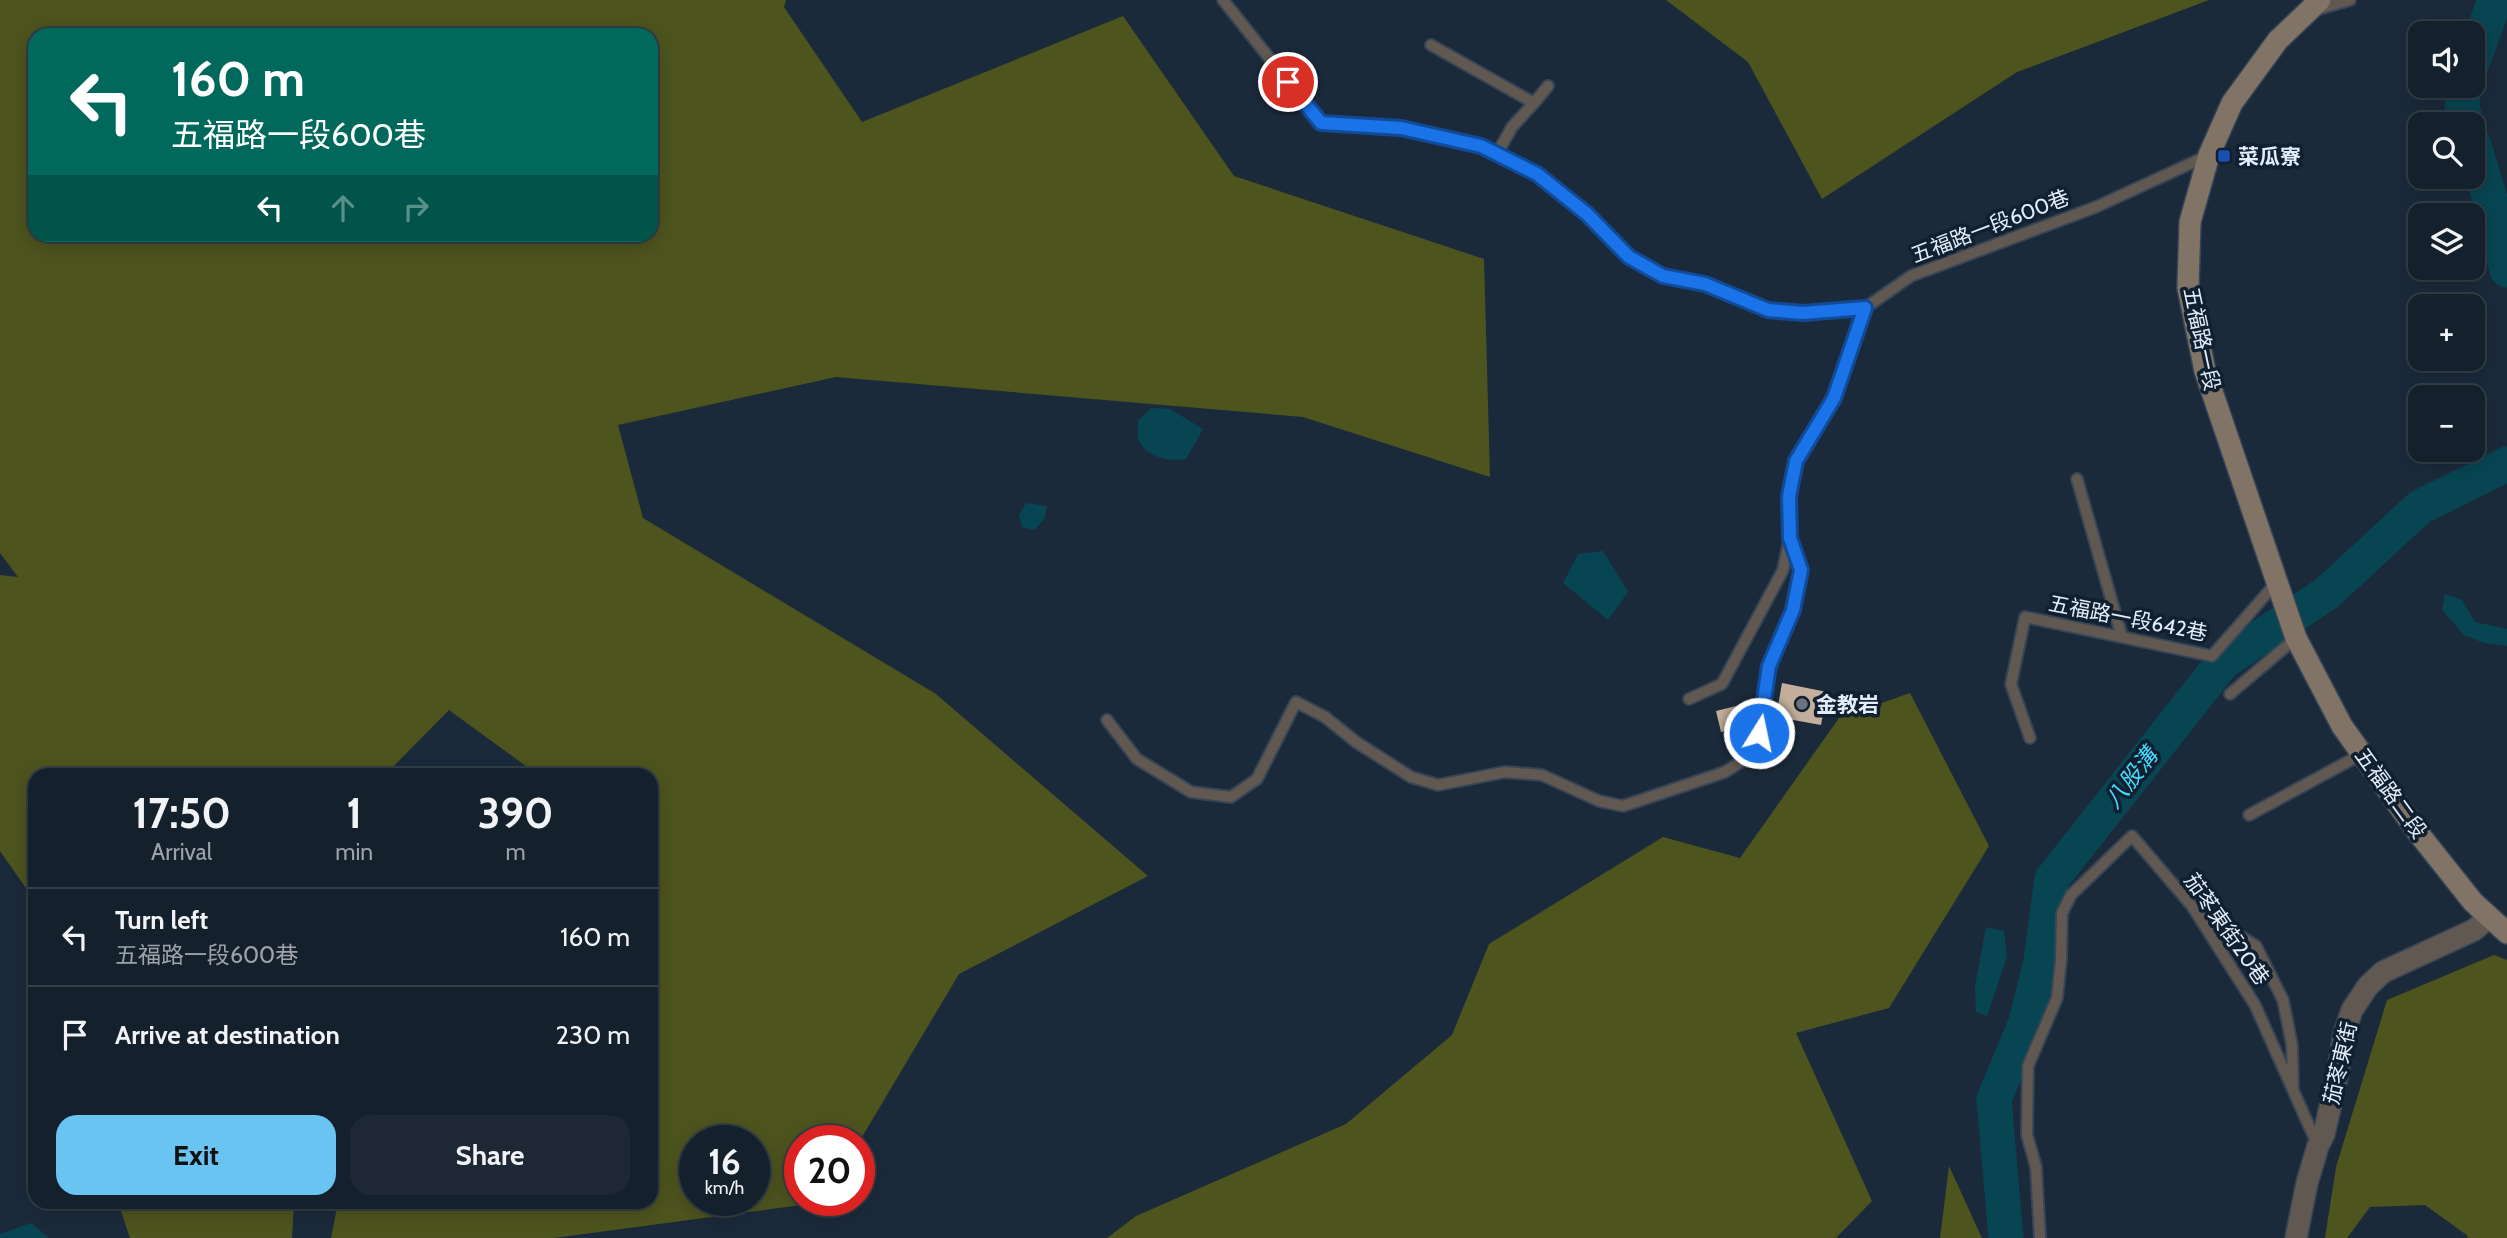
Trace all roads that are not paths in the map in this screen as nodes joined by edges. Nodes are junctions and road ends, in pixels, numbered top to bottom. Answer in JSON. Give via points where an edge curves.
{"nodes":[{"id":1,"x":1223,"y":0,"type":"edge"},
{"id":2,"x":2350,"y":0,"type":"edge"},
{"id":3,"x":2314,"y":6,"type":"edge"},
{"id":4,"x":1431,"y":45,"type":"dead end"},
{"id":5,"x":1548,"y":86,"type":"dead end"},
{"id":6,"x":1534,"y":103,"type":"junction"},
{"id":7,"x":1497,"y":154,"type":"junction"},
{"id":8,"x":2209,"y":155,"type":"junction"},
{"id":9,"x":1865,"y":308,"type":"junction"},
{"id":10,"x":2077,"y":479,"type":"dead end"},
{"id":11,"x":1790,"y":538,"type":"junction"},
{"id":12,"x":2276,"y":583,"type":"junction"},
{"id":13,"x":2122,"y":637,"type":"junction"},
{"id":14,"x":2295,"y":638,"type":"junction"},
{"id":15,"x":2230,"y":694,"type":"dead end"},
{"id":16,"x":1689,"y":699,"type":"dead end"},
{"id":17,"x":1107,"y":720,"type":"dead end"},
{"id":18,"x":2030,"y":738,"type":"dead end"},
{"id":19,"x":2362,"y":754,"type":"junction"},
{"id":20,"x":2249,"y":815,"type":"dead end"},
{"id":21,"x":2192,"y":906,"type":"junction"},
{"id":22,"x":2488,"y":918,"type":"junction"},
{"id":23,"x":2507,"y":933,"type":"edge"},
{"id":24,"x":2293,"y":1092,"type":"junction"},
{"id":25,"x":2318,"y":1146,"type":"junction"},
{"id":26,"x":2039,"y":1238,"type":"edge"},
{"id":27,"x":2296,"y":1238,"type":"edge"}],
"edges":[{"from":1,"to":7,"type":"lane","name":"五福路一段600巷","via":[[1321,123],[1401,128],[1481,146]]},
{"from":2,"to":3,"type":"lane"},
{"from":3,"to":8,"type":"main road","name":"五福路一段","via":[[2278,40],[2232,103]]},
{"from":4,"to":6,"type":"lane"},
{"from":5,"to":6,"type":"lane"},
{"from":6,"to":7,"type":"lane","via":[[1512,127]]},
{"from":7,"to":9,"type":"lane","name":"五福路一段600巷","via":[[1537,174],[1587,214],[1629,257],[1663,276],[1705,284],[1768,310],[1803,313]]},
{"from":8,"to":9,"type":"lane","name":"五福路一段600巷","via":[[2096,207],[1912,276]]},
{"from":8,"to":12,"type":"main road","name":"五福路一段","via":[[2190,222],[2188,288],[2205,371]]},
{"from":9,"to":11,"type":"lane","via":[[1834,398],[1796,461],[1789,496]]},
{"from":10,"to":13,"type":"lane"},
{"from":11,"to":16,"type":"lane","via":[[1783,570],[1722,684]]},
{"from":11,"to":17,"type":"lane","via":[[1801,570],[1793,610],[1769,666],[1759,733],[1750,755],[1725,772],[1623,806],[1599,802],[1542,775],[1505,772],[1438,785],[1411,777],[1296,702],[1257,779],[1231,797],[1191,792],[1137,760]]},
{"from":12,"to":13,"type":"lane","name":"五福路一段642巷","via":[[2212,656]]},
{"from":12,"to":14,"type":"main road","name":"五福路一段"},
{"from":13,"to":18,"type":"lane","name":"五福路一段642巷","via":[[2025,617],[2011,684]]},
{"from":14,"to":15,"type":"lane"},
{"from":14,"to":19,"type":"main road","name":"五福路二段"},
{"from":19,"to":20,"type":"lane"},
{"from":19,"to":22,"type":"main road","name":"五福路二段","via":[[2419,834]]},
{"from":21,"to":24,"type":"lane","name":"茄苳東街20巷","via":[[2255,1005]]},
{"from":21,"to":24,"type":"lane","via":[[2256,946],[2283,1000],[2292,1045]]},
{"from":21,"to":26,"type":"lane","name":"茄苳東街20巷","via":[[2132,836],[2071,895],[2062,913],[2057,998],[2028,1066],[2027,1135],[2036,1167]]},
{"from":22,"to":23,"type":"main road","name":"五福路二段"},
{"from":22,"to":25,"type":"street","name":"茄苳東街","via":[[2474,930],[2383,972],[2368,986],[2344,1034]]},
{"from":24,"to":25,"type":"lane","name":"茄苳東街20巷"},
{"from":25,"to":27,"type":"street","name":"茄苳東街"}]}
